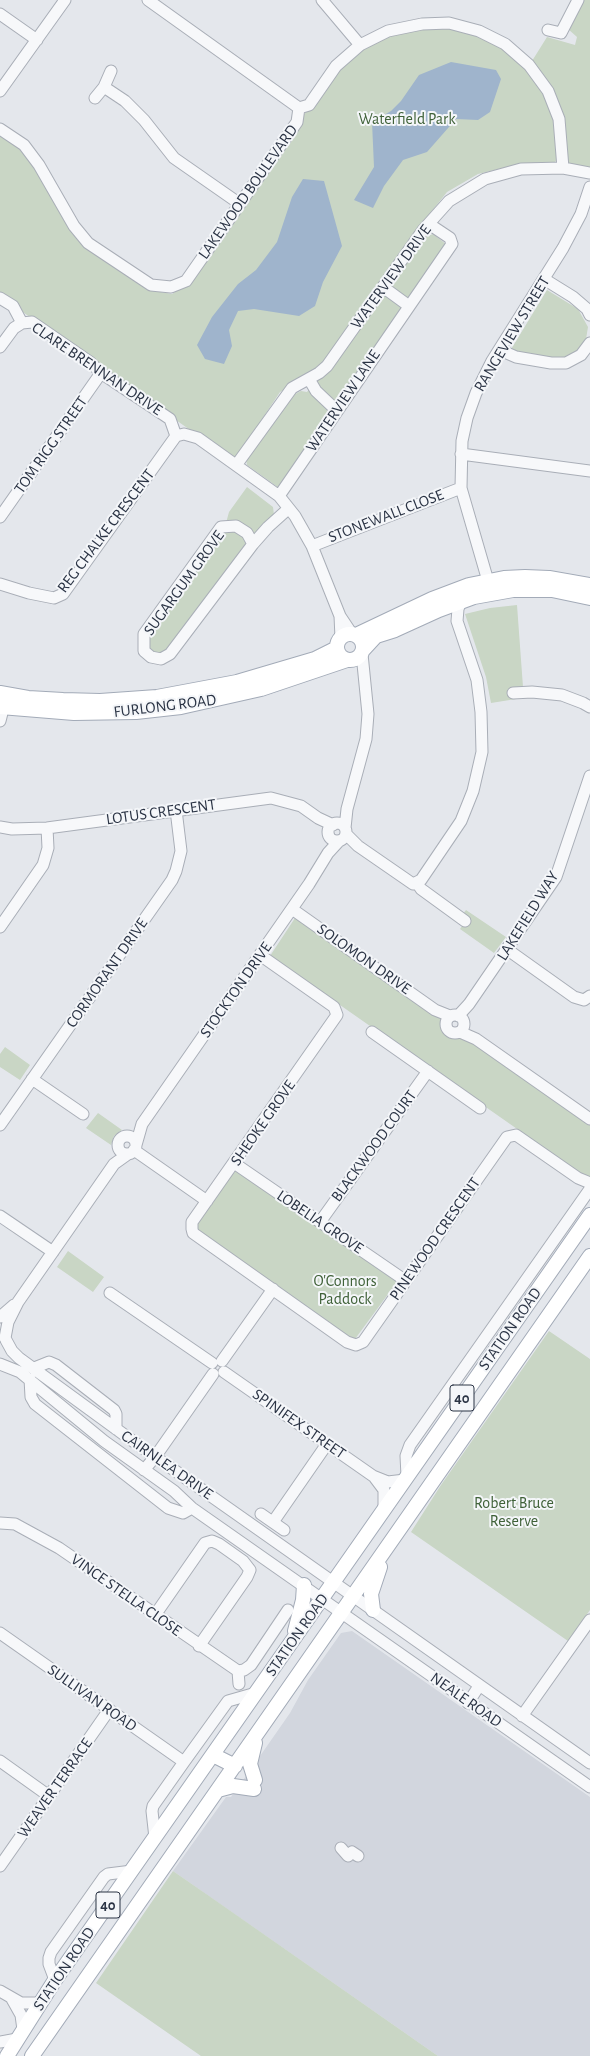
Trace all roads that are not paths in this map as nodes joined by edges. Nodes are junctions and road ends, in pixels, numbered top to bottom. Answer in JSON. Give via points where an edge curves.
{"nodes":[{"id":1,"x":65,"y":0,"type":"edge"},
{"id":2,"x":148,"y":0,"type":"edge"},
{"id":3,"x":322,"y":0,"type":"edge"},
{"id":4,"x":578,"y":0,"type":"edge"},
{"id":5,"x":0,"y":14,"type":"edge"},
{"id":6,"x":548,"y":30,"type":"dead end"},
{"id":7,"x":37,"y":40,"type":"junction"},
{"id":8,"x":360,"y":45,"type":"junction"},
{"id":9,"x":111,"y":71,"type":"dead end"},
{"id":10,"x":104,"y":87,"type":"junction"},
{"id":11,"x":0,"y":91,"type":"edge"},
{"id":12,"x":95,"y":98,"type":"dead end"},
{"id":13,"x":299,"y":108,"type":"junction"},
{"id":14,"x":0,"y":129,"type":"edge"},
{"id":15,"x":563,"y":168,"type":"junction"},
{"id":16,"x":590,"y":173,"type":"edge"},
{"id":17,"x":590,"y":187,"type":"edge"},
{"id":18,"x":240,"y":204,"type":"junction"},
{"id":19,"x":428,"y":224,"type":"junction"},
{"id":20,"x":544,"y":279,"type":"junction"},
{"id":21,"x":383,"y":287,"type":"junction"},
{"id":22,"x":0,"y":298,"type":"edge"},
{"id":23,"x":409,"y":306,"type":"junction"},
{"id":24,"x":590,"y":315,"type":"edge"},
{"id":25,"x":22,"y":322,"type":"junction"},
{"id":26,"x":590,"y":343,"type":"edge"},
{"id":27,"x":0,"y":347,"type":"edge"},
{"id":28,"x":500,"y":350,"type":"junction"},
{"id":29,"x":101,"y":373,"type":"junction"},
{"id":30,"x":309,"y":379,"type":"junction"},
{"id":31,"x":336,"y":410,"type":"junction"},
{"id":32,"x":176,"y":436,"type":"junction"},
{"id":33,"x":461,"y":454,"type":"junction"},
{"id":34,"x":237,"y":464,"type":"junction"},
{"id":35,"x":590,"y":471,"type":"edge"},
{"id":36,"x":460,"y":488,"type":"junction"},
{"id":37,"x":279,"y":496,"type":"junction"},
{"id":38,"x":288,"y":509,"type":"junction"},
{"id":39,"x":0,"y":517,"type":"edge"},
{"id":40,"x":253,"y":544,"type":"junction"},
{"id":41,"x":312,"y":546,"type":"junction"},
{"id":42,"x":0,"y":584,"type":"edge"},
{"id":43,"x":590,"y":585,"type":"edge"},
{"id":44,"x":490,"y":587,"type":"junction"},
{"id":45,"x":590,"y":598,"type":"edge"},
{"id":46,"x":461,"y":601,"type":"junction"},
{"id":47,"x":439,"y":610,"type":"junction"},
{"id":48,"x":457,"y":621,"type":"junction"},
{"id":49,"x":347,"y":639,"type":"junction"},
{"id":50,"x":356,"y":656,"type":"junction"},
{"id":51,"x":513,"y":693,"type":"dead end"},
{"id":52,"x":3,"y":700,"type":"edge"},
{"id":53,"x":590,"y":707,"type":"edge"},
{"id":54,"x":0,"y":721,"type":"edge"},
{"id":55,"x":590,"y":776,"type":"edge"},
{"id":56,"x":176,"y":810,"type":"junction"},
{"id":57,"x":0,"y":827,"type":"edge"},
{"id":58,"x":47,"y":828,"type":"junction"},
{"id":59,"x":337,"y":832,"type":"junction"},
{"id":60,"x":417,"y":883,"type":"junction"},
{"id":61,"x":292,"y":909,"type":"junction"},
{"id":62,"x":465,"y":921,"type":"dead end"},
{"id":63,"x":0,"y":927,"type":"edge"},
{"id":64,"x":508,"y":950,"type":"junction"},
{"id":65,"x":260,"y":955,"type":"junction"},
{"id":66,"x":590,"y":996,"type":"edge"},
{"id":67,"x":457,"y":1022,"type":"junction"},
{"id":68,"x":372,"y":1032,"type":"dead end"},
{"id":69,"x":428,"y":1071,"type":"junction"},
{"id":70,"x":32,"y":1079,"type":"junction"},
{"id":71,"x":480,"y":1108,"type":"dead end"},
{"id":72,"x":82,"y":1115,"type":"dead end"},
{"id":73,"x":590,"y":1119,"type":"edge"},
{"id":74,"x":142,"y":1124,"type":"junction"},
{"id":75,"x":0,"y":1126,"type":"edge"},
{"id":76,"x":126,"y":1137,"type":"junction"},
{"id":77,"x":119,"y":1147,"type":"junction"},
{"id":78,"x":133,"y":1150,"type":"junction"},
{"id":79,"x":234,"y":1163,"type":"junction"},
{"id":80,"x":114,"y":1164,"type":"junction"},
{"id":81,"x":578,"y":1178,"type":"junction"},
{"id":82,"x":590,"y":1183,"type":"edge"},
{"id":83,"x":587,"y":1193,"type":"edge"},
{"id":84,"x":207,"y":1201,"type":"junction"},
{"id":85,"x":590,"y":1215,"type":"edge"},
{"id":86,"x":0,"y":1216,"type":"edge"},
{"id":87,"x":320,"y":1222,"type":"junction"},
{"id":88,"x":53,"y":1252,"type":"junction"},
{"id":89,"x":590,"y":1256,"type":"edge"},
{"id":90,"x":406,"y":1281,"type":"junction"},
{"id":91,"x":273,"y":1289,"type":"junction"},
{"id":92,"x":110,"y":1293,"type":"dead end"},
{"id":93,"x":18,"y":1302,"type":"junction"},
{"id":94,"x":0,"y":1317,"type":"edge"},
{"id":95,"x":4,"y":1336,"type":"edge"},
{"id":96,"x":0,"y":1360,"type":"edge"},
{"id":97,"x":0,"y":1364,"type":"edge"},
{"id":98,"x":34,"y":1368,"type":"junction"},
{"id":99,"x":218,"y":1368,"type":"junction"},
{"id":100,"x":30,"y":1379,"type":"junction"},
{"id":101,"x":116,"y":1429,"type":"junction"},
{"id":102,"x":327,"y":1444,"type":"junction"},
{"id":103,"x":155,"y":1458,"type":"junction"},
{"id":104,"x":144,"y":1470,"type":"junction"},
{"id":105,"x":373,"y":1476,"type":"junction"},
{"id":106,"x":406,"y":1478,"type":"junction"},
{"id":107,"x":192,"y":1508,"type":"junction"},
{"id":108,"x":384,"y":1509,"type":"junction"},
{"id":109,"x":261,"y":1514,"type":"dead end"},
{"id":110,"x":0,"y":1522,"type":"edge"},
{"id":111,"x":273,"y":1522,"type":"junction"},
{"id":112,"x":284,"y":1530,"type":"dead end"},
{"id":113,"x":390,"y":1543,"type":"junction"},
{"id":114,"x":334,"y":1582,"type":"junction"},
{"id":115,"x":304,"y":1585,"type":"junction"},
{"id":116,"x":353,"y":1596,"type":"junction"},
{"id":117,"x":323,"y":1599,"type":"junction"},
{"id":118,"x":288,"y":1610,"type":"dead end"},
{"id":119,"x":373,"y":1610,"type":"junction"},
{"id":120,"x":342,"y":1612,"type":"junction"},
{"id":121,"x":155,"y":1615,"type":"junction"},
{"id":122,"x":590,"y":1620,"type":"edge"},
{"id":123,"x":0,"y":1633,"type":"edge"},
{"id":124,"x":586,"y":1635,"type":"edge"},
{"id":125,"x":200,"y":1646,"type":"junction"},
{"id":126,"x":289,"y":1646,"type":"junction"},
{"id":127,"x":238,"y":1671,"type":"junction"},
{"id":128,"x":239,"y":1684,"type":"dead end"},
{"id":129,"x":480,"y":1686,"type":"junction"},
{"id":130,"x":256,"y":1693,"type":"junction"},
{"id":131,"x":468,"y":1703,"type":"junction"},
{"id":132,"x":109,"y":1710,"type":"junction"},
{"id":133,"x":522,"y":1716,"type":"junction"},
{"id":134,"x":258,"y":1733,"type":"junction"},
{"id":135,"x":213,"y":1755,"type":"junction"},
{"id":136,"x":0,"y":1761,"type":"edge"},
{"id":137,"x":184,"y":1762,"type":"junction"},
{"id":138,"x":590,"y":1763,"type":"edge"},
{"id":139,"x":233,"y":1769,"type":"junction"},
{"id":140,"x":590,"y":1787,"type":"edge"},
{"id":141,"x":218,"y":1790,"type":"junction"},
{"id":142,"x":50,"y":1796,"type":"junction"},
{"id":143,"x":155,"y":1838,"type":"junction"},
{"id":144,"x":341,"y":1848,"type":"dead end"},
{"id":145,"x":358,"y":1856,"type":"dead end"},
{"id":146,"x":0,"y":1866,"type":"edge"},
{"id":147,"x":132,"y":1871,"type":"junction"},
{"id":148,"x":55,"y":1980,"type":"junction"},
{"id":149,"x":0,"y":1990,"type":"edge"},
{"id":150,"x":12,"y":1999,"type":"junction"},
{"id":151,"x":40,"y":2003,"type":"junction"},
{"id":152,"x":20,"y":2034,"type":"junction"},
{"id":153,"x":0,"y":2042,"type":"edge"},
{"id":154,"x":6,"y":2056,"type":"edge"},
{"id":155,"x":32,"y":2056,"type":"edge"}],
"edges":[{"from":1,"to":7,"type":"street"},
{"from":2,"to":13,"type":"street"},
{"from":3,"to":8,"type":"street"},
{"from":4,"to":6,"type":"street","via":[[561,33]]},
{"from":5,"to":7,"type":"street"},
{"from":7,"to":11,"type":"street"},
{"from":8,"to":13,"type":"street","name":"LAKEWOOD BOULEVARD","via":[[336,66],[309,105]]},
{"from":8,"to":15,"type":"street","name":"LAKEWOOD BOULEVARD","via":[[388,31],[422,24],[449,23],[479,32],[505,44],[529,65],[548,91],[560,120]]},
{"from":9,"to":10,"type":"street"},
{"from":10,"to":12,"type":"street"},
{"from":10,"to":18,"type":"street","via":[[135,111],[174,158]]},
{"from":13,"to":18,"type":"street","name":"LAKEWOOD BOULEVARD","via":[[297,122]]},
{"from":14,"to":18,"type":"street","name":"LAKEWOOD BOULEVARD","via":[[24,145],[39,165],[74,226],[88,243],[151,285],[171,287],[186,281]]},
{"from":15,"to":16,"type":"street","name":"WATERVIEW DRIVE"},
{"from":15,"to":19,"type":"street","name":"WATERVIEW DRIVE","via":[[521,169],[485,179],[449,201]]},
{"from":17,"to":20,"type":"street","name":"RANGEVIEW STREET","via":[[575,227]]},
{"from":19,"to":21,"type":"street","name":"WATERVIEW DRIVE"},
{"from":19,"to":23,"type":"street","name":"WATERVIEW LANE","via":[[450,238],[452,244]]},
{"from":20,"to":24,"type":"street","via":[[573,297],[587,308]]},
{"from":20,"to":28,"type":"street","name":"RANGEVIEW STREET"},
{"from":21,"to":23,"type":"street"},
{"from":21,"to":30,"type":"street","name":"WATERVIEW DRIVE","via":[[327,366]]},
{"from":22,"to":25,"type":"street","via":[[13,306]]},
{"from":23,"to":31,"type":"street","name":"WATERVIEW LANE"},
{"from":25,"to":27,"type":"street","name":"CLARE BRENNAN DRIVE","via":[[14,328]]},
{"from":25,"to":29,"type":"street","name":"CLARE BRENNAN DRIVE","via":[[32,322],[90,362]]},
{"from":26,"to":28,"type":"street","via":[[581,355],[566,363],[516,357]]},
{"from":28,"to":33,"type":"street","name":"RANGEVIEW STREET","via":[[476,393],[467,418]]},
{"from":29,"to":32,"type":"street","name":"CLARE BRENNAN DRIVE","via":[[170,419]]},
{"from":29,"to":39,"type":"street","name":"TOM RIGG STREET"},
{"from":30,"to":31,"type":"street","via":[[316,391]]},
{"from":30,"to":34,"type":"street","name":"WATERVIEW DRIVE","via":[[292,388]]},
{"from":31,"to":37,"type":"street","name":"WATERVIEW LANE"},
{"from":32,"to":34,"type":"street","via":[[192,435]]},
{"from":32,"to":42,"type":"street","name":"REG CHALKE CRESCENT","via":[[63,594],[54,598]]},
{"from":33,"to":35,"type":"street"},
{"from":33,"to":36,"type":"street","name":"RANGEVIEW STREET"},
{"from":34,"to":37,"type":"street"},
{"from":36,"to":41,"type":"street","name":"STONEWALL CLOSE"},
{"from":36,"to":44,"type":"street","name":"RANGEVIEW STREET"},
{"from":37,"to":38,"type":"street"},
{"from":38,"to":40,"type":"street","name":"SUGARGUM GROVE"},
{"from":38,"to":41,"type":"street","via":[[295,516]]},
{"from":40,"to":40,"type":"street","name":"SUGARGUM GROVE","via":[[170,654],[161,659],[151,657],[144,651],[144,634],[221,526],[236,526],[247,533]]},
{"from":41,"to":49,"type":"street"},
{"from":43,"to":44,"type":"main road","name":"FURLONG ROAD","via":[[557,578],[531,577],[504,578]]},
{"from":44,"to":45,"type":"main road","name":"FURLONG ROAD","via":[[552,590]]},
{"from":44,"to":46,"type":"main road","name":"FURLONG ROAD"},
{"from":44,"to":49,"type":"main road","name":"FURLONG ROAD","via":[[446,592]]},
{"from":46,"to":47,"type":"main road","name":"FURLONG ROAD"},
{"from":46,"to":48,"type":"street"},
{"from":47,"to":48,"type":"street","via":[[452,614]]},
{"from":47,"to":50,"type":"main road","name":"FURLONG ROAD","via":[[409,625],[376,636]]},
{"from":48,"to":60,"type":"street","via":[[480,699],[480,766],[474,791],[461,821]]},
{"from":49,"to":50,"type":"main road","via":[[362,641]]},
{"from":49,"to":50,"type":"main road","via":[[340,656]]},
{"from":49,"to":52,"type":"main road","name":"FURLONG ROAD","via":[[315,659],[237,682],[164,696],[100,701],[35,698]]},
{"from":50,"to":52,"type":"main road","name":"FURLONG ROAD","via":[[261,689],[181,707],[136,712],[74,713]]},
{"from":50,"to":59,"type":"street","via":[[364,682],[368,714],[366,739],[347,809]]},
{"from":51,"to":53,"type":"street","via":[[562,695]]},
{"from":52,"to":54,"type":"street"},
{"from":55,"to":64,"type":"street","name":"LAKEFIELD WAY","via":[[556,877]]},
{"from":56,"to":58,"type":"street","name":"LOTUS CRESCENT"},
{"from":56,"to":59,"type":"street","name":"LOTUS CRESCENT","via":[[271,798],[301,806]]},
{"from":56,"to":70,"type":"street","name":"CORMORANT DRIVE","via":[[181,851],[172,880]]},
{"from":57,"to":58,"type":"street","name":"LOTUS CRESCENT"},
{"from":58,"to":63,"type":"street","via":[[48,848],[43,865]]},
{"from":59,"to":60,"type":"street","name":"LOTUS CRESCENT","via":[[410,882]]},
{"from":59,"to":61,"type":"street","name":"STOCKTON DRIVE","via":[[328,853]]},
{"from":60,"to":62,"type":"street","name":"LOTUS CRESCENT","via":[[421,889]]},
{"from":61,"to":65,"type":"street","name":"STOCKTON DRIVE"},
{"from":61,"to":67,"type":"street","name":"SOLOMON DRIVE","via":[[435,1010]]},
{"from":64,"to":66,"type":"street","via":[[574,998],[584,1000]]},
{"from":64,"to":67,"type":"street","name":"LAKEFIELD WAY"},
{"from":65,"to":74,"type":"street","name":"STOCKTON DRIVE"},
{"from":65,"to":79,"type":"street","name":"SHEOKE GROVE","via":[[334,1007],[337,1015]]},
{"from":67,"to":73,"type":"street","name":"SOLOMON DRIVE","via":[[476,1039]]},
{"from":68,"to":69,"type":"street"},
{"from":69,"to":71,"type":"street"},
{"from":69,"to":87,"type":"street","name":"BLACKWOOD COURT"},
{"from":70,"to":72,"type":"street"},
{"from":70,"to":75,"type":"street","name":"CORMORANT DRIVE"},
{"from":74,"to":76,"type":"street","name":"STOCKTON DRIVE"},
{"from":74,"to":78,"type":"street","name":"STOCKTON DRIVE"},
{"from":76,"to":77,"type":"street","via":[[120,1140]]},
{"from":76,"to":78,"type":"street","via":[[131,1138]]},
{"from":77,"to":78,"type":"street","via":[[122,1152]]},
{"from":77,"to":80,"type":"street"},
{"from":78,"to":80,"type":"street"},
{"from":78,"to":84,"type":"street"},
{"from":79,"to":84,"type":"street","name":"SHEOKE GROVE"},
{"from":79,"to":87,"type":"street","name":"LOBELIA GROVE"},
{"from":80,"to":88,"type":"street"},
{"from":81,"to":82,"type":"street","name":"PINEWOOD CRESCENT"},
{"from":81,"to":83,"type":"street"},
{"from":81,"to":90,"type":"street","name":"PINEWOOD CRESCENT","via":[[516,1135],[507,1137]]},
{"from":83,"to":106,"type":"street","via":[[410,1445],[406,1456]]},
{"from":84,"to":91,"type":"street","name":"SHEOKE GROVE","via":[[192,1222],[193,1234]]},
{"from":85,"to":106,"type":"main road","name":"STATION ROAD","number":"40"},
{"from":86,"to":88,"type":"street"},
{"from":87,"to":90,"type":"street","name":"LOBELIA GROVE"},
{"from":88,"to":93,"type":"street"},
{"from":89,"to":113,"type":"main road","name":"STATION ROAD","number":"40"},
{"from":90,"to":91,"type":"street","name":"PINEWOOD CRESCENT","via":[[363,1342],[356,1345],[347,1342]]},
{"from":91,"to":99,"type":"street"},
{"from":92,"to":99,"type":"street","name":"SPINIFEX STREET"},
{"from":93,"to":94,"type":"street"},
{"from":93,"to":95,"type":"street"},
{"from":95,"to":96,"type":"street","via":[[5,1353]]},
{"from":95,"to":98,"type":"street","name":"CAIRNLEA DRIVE","via":[[15,1355]]},
{"from":97,"to":100,"type":"street","name":"CAIRNLEA DRIVE"},
{"from":98,"to":101,"type":"street","name":"CAIRNLEA DRIVE"},
{"from":98,"to":101,"type":"street","via":[[49,1362],[56,1365],[114,1410]]},
{"from":99,"to":102,"type":"street","name":"SPINIFEX STREET"},
{"from":99,"to":103,"type":"street"},
{"from":100,"to":104,"type":"street","name":"CAIRNLEA DRIVE","via":[[104,1441]]},
{"from":100,"to":107,"type":"street","via":[[31,1398],[35,1404],[168,1508],[183,1513]]},
{"from":101,"to":103,"type":"street","name":"CAIRNLEA DRIVE"},
{"from":102,"to":105,"type":"street","name":"SPINIFEX STREET"},
{"from":102,"to":111,"type":"street"},
{"from":103,"to":104,"type":"street"},
{"from":103,"to":114,"type":"street","name":"CAIRNLEA DRIVE"},
{"from":104,"to":107,"type":"street","name":"CAIRNLEA DRIVE","via":[[174,1491]]},
{"from":105,"to":106,"type":"street","name":"SPINIFEX STREET","via":[[388,1482]]},
{"from":105,"to":108,"type":"street","name":"SPINIFEX STREET","via":[[384,1490]]},
{"from":106,"to":108,"type":"main road","name":"STATION ROAD","number":"40"},
{"from":107,"to":115,"type":"street","name":"CAIRNLEA DRIVE"},
{"from":108,"to":114,"type":"main road","name":"STATION ROAD","number":"40"},
{"from":109,"to":111,"type":"street"},
{"from":110,"to":121,"type":"street","name":"VINCE STELLA CLOSE","via":[[15,1524],[45,1539]]},
{"from":111,"to":112,"type":"street"},
{"from":113,"to":116,"type":"main road","name":"STATION ROAD","number":"40"},
{"from":113,"to":119,"type":"main road","via":[[373,1588]]},
{"from":114,"to":116,"type":"street","name":"CAIRNLEA DRIVE"},
{"from":114,"to":117,"type":"main road","name":"STATION ROAD","number":"40"},
{"from":115,"to":117,"type":"street","name":"CAIRNLEA DRIVE"},
{"from":115,"to":126,"type":"main road","via":[[301,1612]]},
{"from":116,"to":119,"type":"street","name":"NEALE ROAD"},
{"from":116,"to":120,"type":"main road","name":"STATION ROAD","number":"40"},
{"from":117,"to":120,"type":"street","name":"NEALE ROAD"},
{"from":117,"to":126,"type":"main road","name":"STATION ROAD","number":"40"},
{"from":118,"to":127,"type":"street","via":[[248,1669]]},
{"from":119,"to":129,"type":"street","name":"NEALE ROAD"},
{"from":120,"to":131,"type":"street","name":"NEALE ROAD"},
{"from":120,"to":134,"type":"main road","name":"STATION ROAD","number":"40"},
{"from":121,"to":125,"type":"street","name":"VINCE STELLA CLOSE"},
{"from":121,"to":125,"type":"street","via":[[205,1544],[212,1541],[219,1544],[244,1561],[250,1570],[247,1577]]},
{"from":122,"to":124,"type":"street"},
{"from":123,"to":132,"type":"street","name":"SULLIVAN ROAD"},
{"from":124,"to":133,"type":"street"},
{"from":125,"to":127,"type":"street","name":"VINCE STELLA CLOSE"},
{"from":126,"to":130,"type":"main road","name":"STATION ROAD","number":"40"},
{"from":127,"to":128,"type":"street"},
{"from":129,"to":131,"type":"street"},
{"from":129,"to":133,"type":"street","name":"NEALE ROAD"},
{"from":130,"to":135,"type":"main road","name":"STATION ROAD","number":"40"},
{"from":130,"to":137,"type":"street","via":[[228,1700]]},
{"from":131,"to":140,"type":"street","name":"NEALE ROAD"},
{"from":132,"to":137,"type":"street","name":"SULLIVAN ROAD"},
{"from":132,"to":142,"type":"street","name":"WEAVER TERRACE"},
{"from":133,"to":138,"type":"street","name":"NEALE ROAD"},
{"from":134,"to":139,"type":"main road","name":"STATION ROAD","number":"40"},
{"from":134,"to":141,"type":"main road","via":[[250,1764],[255,1784]]},
{"from":135,"to":139,"type":"main road"},
{"from":135,"to":143,"type":"main road","name":"STATION ROAD","number":"40"},
{"from":136,"to":142,"type":"street"},
{"from":137,"to":143,"type":"street","via":[[152,1811]]},
{"from":139,"to":141,"type":"main road","name":"STATION ROAD","number":"40"},
{"from":141,"to":155,"type":"main road","name":"STATION ROAD","number":"40"},
{"from":142,"to":146,"type":"street","name":"WEAVER TERRACE"},
{"from":143,"to":147,"type":"main road","name":"STATION ROAD","number":"40"},
{"from":144,"to":145,"type":"street","via":[[348,1856],[352,1852]]},
{"from":147,"to":148,"type":"main road","name":"STATION ROAD","number":"40"},
{"from":147,"to":148,"type":"street","via":[[108,1874],[104,1877],[51,1952],[48,1958]]},
{"from":148,"to":151,"type":"main road","name":"STATION ROAD","number":"40"},
{"from":149,"to":150,"type":"street"},
{"from":150,"to":151,"type":"street","via":[[27,2004]]},
{"from":150,"to":152,"type":"street","via":[[21,2015]]},
{"from":151,"to":152,"type":"main road","name":"STATION ROAD","number":"40"},
{"from":152,"to":153,"type":"street"},
{"from":152,"to":154,"type":"main road","name":"STATION ROAD","number":"40"}]}
